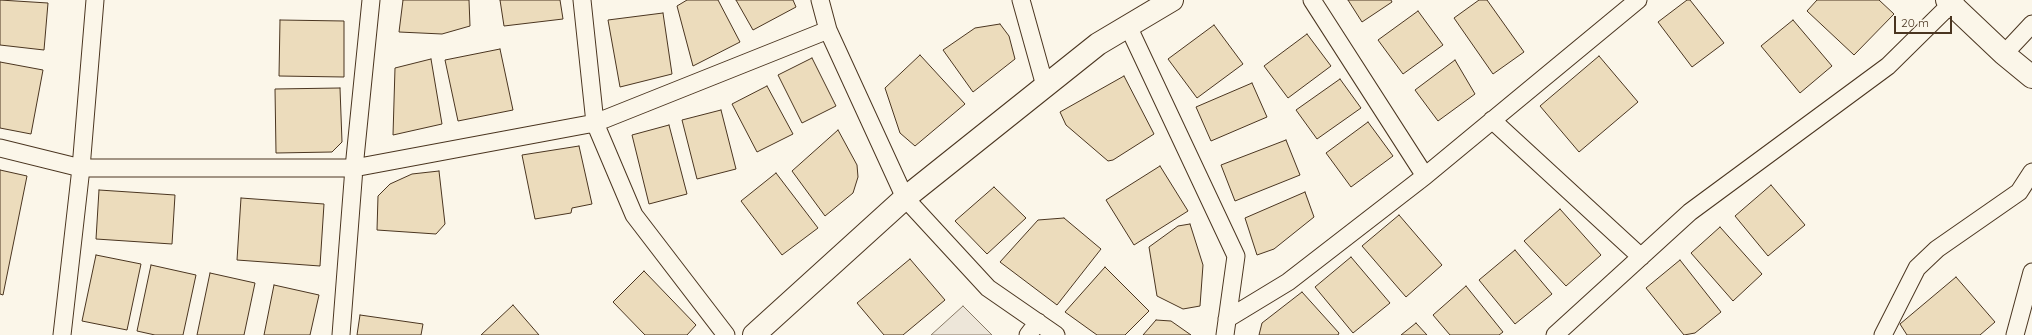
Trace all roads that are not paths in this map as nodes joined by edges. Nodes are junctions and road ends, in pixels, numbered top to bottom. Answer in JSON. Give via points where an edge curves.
{"nodes":[{"id":1,"x":95,"y":0,"type":"edge"},
{"id":2,"x":371,"y":0,"type":"edge"},
{"id":3,"x":582,"y":0,"type":"edge"},
{"id":4,"x":820,"y":0,"type":"edge"},
{"id":5,"x":1021,"y":0,"type":"edge"},
{"id":6,"x":1172,"y":0,"type":"edge"},
{"id":7,"x":1312,"y":0,"type":"edge"},
{"id":8,"x":1638,"y":0,"type":"edge"},
{"id":9,"x":1951,"y":1,"type":"edge"},
{"id":10,"x":2032,"y":24,"type":"edge"},
{"id":11,"x":1128,"y":26,"type":"junction"},
{"id":12,"x":828,"y":30,"type":"junction"},
{"id":13,"x":2004,"y":54,"type":"junction"},
{"id":14,"x":2032,"y":77,"type":"edge"},
{"id":15,"x":1045,"y":86,"type":"junction"},
{"id":16,"x":1492,"y":120,"type":"junction"},
{"id":17,"x":595,"y":123,"type":"junction"},
{"id":18,"x":0,"y":148,"type":"edge"},
{"id":19,"x":81,"y":168,"type":"junction"},
{"id":20,"x":354,"y":168,"type":"junction"},
{"id":21,"x":2032,"y":172,"type":"edge"},
{"id":22,"x":1425,"y":176,"type":"junction"},
{"id":23,"x":905,"y":198,"type":"junction"},
{"id":24,"x":1641,"y":258,"type":"junction"},
{"id":25,"x":2031,"y":281,"type":"edge"},
{"id":26,"x":1226,"y":327,"type":"edge"},
{"id":27,"x":1033,"y":328,"type":"edge"},
{"id":28,"x":62,"y":335,"type":"edge"},
{"id":29,"x":341,"y":335,"type":"edge"},
{"id":30,"x":726,"y":335,"type":"edge"},
{"id":31,"x":754,"y":335,"type":"edge"},
{"id":32,"x":1056,"y":335,"type":"edge"},
{"id":33,"x":1555,"y":335,"type":"edge"},
{"id":34,"x":1883,"y":335,"type":"edge"},
{"id":35,"x":2015,"y":335,"type":"edge"}],
"edges":[{"from":1,"to":19,"type":"street"},
{"from":2,"to":20,"type":"street"},
{"from":3,"to":17,"type":"street"},
{"from":4,"to":12,"type":"street"},
{"from":5,"to":15,"type":"street"},
{"from":6,"to":11,"type":"street"},
{"from":7,"to":22,"type":"street"},
{"from":8,"to":16,"type":"street"},
{"from":9,"to":13,"type":"street"},
{"from":9,"to":24,"type":"street","via":[[1888,66],[1690,212]]},
{"from":10,"to":13,"type":"street"},
{"from":11,"to":15,"type":"street","via":[[1098,44]]},
{"from":11,"to":26,"type":"street","via":[[1236,256]]},
{"from":12,"to":17,"type":"street"},
{"from":12,"to":23,"type":"street"},
{"from":13,"to":14,"type":"street"},
{"from":15,"to":23,"type":"street"},
{"from":16,"to":22,"type":"street"},
{"from":16,"to":24,"type":"street"},
{"from":17,"to":20,"type":"street"},
{"from":17,"to":30,"type":"street","via":[[634,215]]},
{"from":18,"to":19,"type":"street"},
{"from":19,"to":20,"type":"street"},
{"from":19,"to":28,"type":"street"},
{"from":20,"to":29,"type":"street"},
{"from":21,"to":34,"type":"street","via":[[2019,192],[1937,250],[1917,268]]},
{"from":22,"to":26,"type":"street"},
{"from":23,"to":27,"type":"street","via":[[988,288]]},
{"from":23,"to":31,"type":"street"},
{"from":24,"to":33,"type":"street"},
{"from":25,"to":35,"type":"street"},
{"from":27,"to":32,"type":"street"}]}
